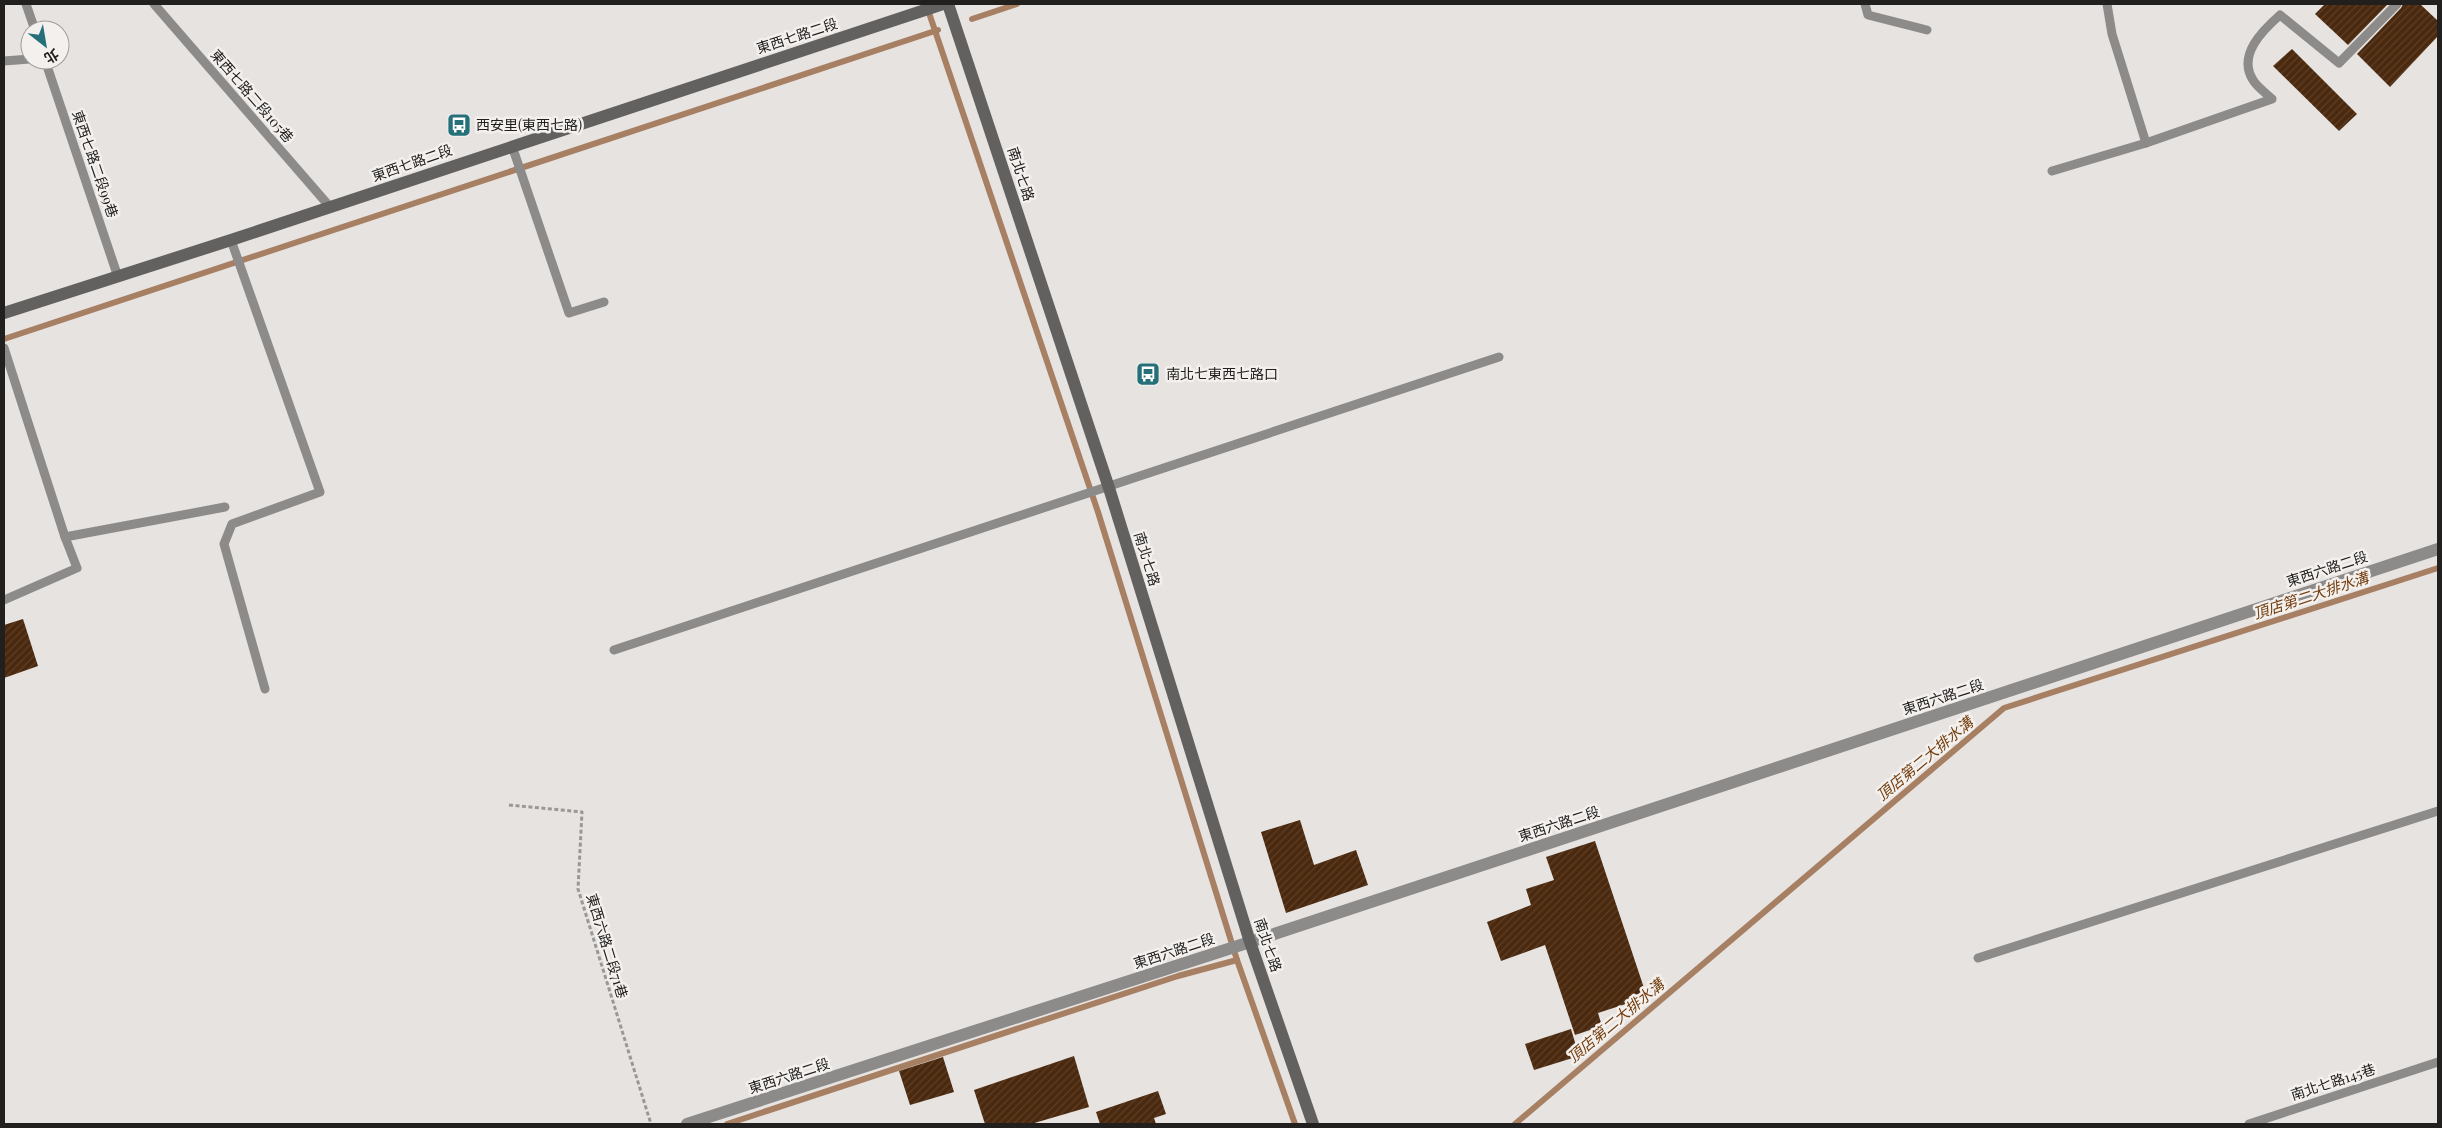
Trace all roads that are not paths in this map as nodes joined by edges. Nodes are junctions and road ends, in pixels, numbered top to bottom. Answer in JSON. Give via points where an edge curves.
{"nodes":[{"id":1,"x":26,"y":4,"type":"edge"},
{"id":2,"x":154,"y":4,"type":"edge"},
{"id":3,"x":943,"y":4,"type":"edge"},
{"id":4,"x":948,"y":4,"type":"edge"},
{"id":5,"x":1865,"y":4,"type":"edge"},
{"id":6,"x":2107,"y":4,"type":"edge"},
{"id":7,"x":2397,"y":4,"type":"edge"},
{"id":8,"x":32,"y":20,"type":"edge"},
{"id":9,"x":1927,"y":30,"type":"dead end"},
{"id":10,"x":20,"y":60,"type":"edge"},
{"id":11,"x":4,"y":61,"type":"edge"},
{"id":12,"x":48,"y":70,"type":"edge"},
{"id":13,"x":2146,"y":143,"type":"junction"},
{"id":14,"x":512,"y":146,"type":"junction"},
{"id":15,"x":2052,"y":171,"type":"dead end"},
{"id":16,"x":330,"y":207,"type":"junction"},
{"id":17,"x":231,"y":240,"type":"junction"},
{"id":18,"x":118,"y":277,"type":"junction"},
{"id":19,"x":604,"y":302,"type":"dead end"},
{"id":20,"x":4,"y":313,"type":"edge"},
{"id":21,"x":4,"y":348,"type":"edge"},
{"id":22,"x":1499,"y":357,"type":"dead end"},
{"id":23,"x":1110,"y":488,"type":"junction"},
{"id":24,"x":225,"y":507,"type":"dead end"},
{"id":25,"x":65,"y":537,"type":"junction"},
{"id":26,"x":2438,"y":548,"type":"edge"},
{"id":27,"x":4,"y":600,"type":"edge"},
{"id":28,"x":614,"y":650,"type":"dead end"},
{"id":29,"x":264,"y":689,"type":"dead end"},
{"id":30,"x":2438,"y":811,"type":"edge"},
{"id":31,"x":1250,"y":942,"type":"junction"},
{"id":32,"x":1978,"y":958,"type":"dead end"},
{"id":33,"x":2438,"y":1062,"type":"edge"},
{"id":34,"x":687,"y":1124,"type":"edge"},
{"id":35,"x":1313,"y":1124,"type":"edge"},
{"id":36,"x":2249,"y":1124,"type":"edge"}],
"edges":[{"from":1,"to":8,"type":"lane"},
{"from":2,"to":16,"type":"lane","name":"東西七路二段105巷"},
{"from":3,"to":14,"type":"street","name":"東西七路二段"},
{"from":4,"to":23,"type":"street","name":"南北七路"},
{"from":5,"to":9,"type":"lane","via":[[1868,15]]},
{"from":6,"to":13,"type":"lane","via":[[2112,34]]},
{"from":7,"to":13,"type":"lane","via":[[2339,63],[2280,14],[2258,34],[2247,62],[2252,80],[2272,99]]},
{"from":10,"to":11,"type":"lane"},
{"from":12,"to":18,"type":"lane","name":"東西七路二段99巷"},
{"from":13,"to":15,"type":"lane"},
{"from":14,"to":16,"type":"street","name":"東西七路二段"},
{"from":14,"to":19,"type":"lane","via":[[569,313]]},
{"from":16,"to":17,"type":"street","name":"東西七路二段"},
{"from":17,"to":18,"type":"street","name":"東西七路二段"},
{"from":17,"to":29,"type":"lane","via":[[320,492],[232,524],[224,544]]},
{"from":18,"to":20,"type":"street","name":"東西七路二段"},
{"from":21,"to":25,"type":"lane"},
{"from":22,"to":23,"type":"lane"},
{"from":23,"to":28,"type":"lane"},
{"from":23,"to":31,"type":"street","name":"南北七路"},
{"from":24,"to":25,"type":"lane"},
{"from":25,"to":27,"type":"lane","via":[[77,568]]},
{"from":26,"to":31,"type":"street","name":"東西六路二段"},
{"from":30,"to":32,"type":"lane"},
{"from":31,"to":34,"type":"street","name":"東西六路二段"},
{"from":31,"to":35,"type":"street","name":"南北七路"},
{"from":33,"to":36,"type":"lane","name":"南北七路145巷"}]}
